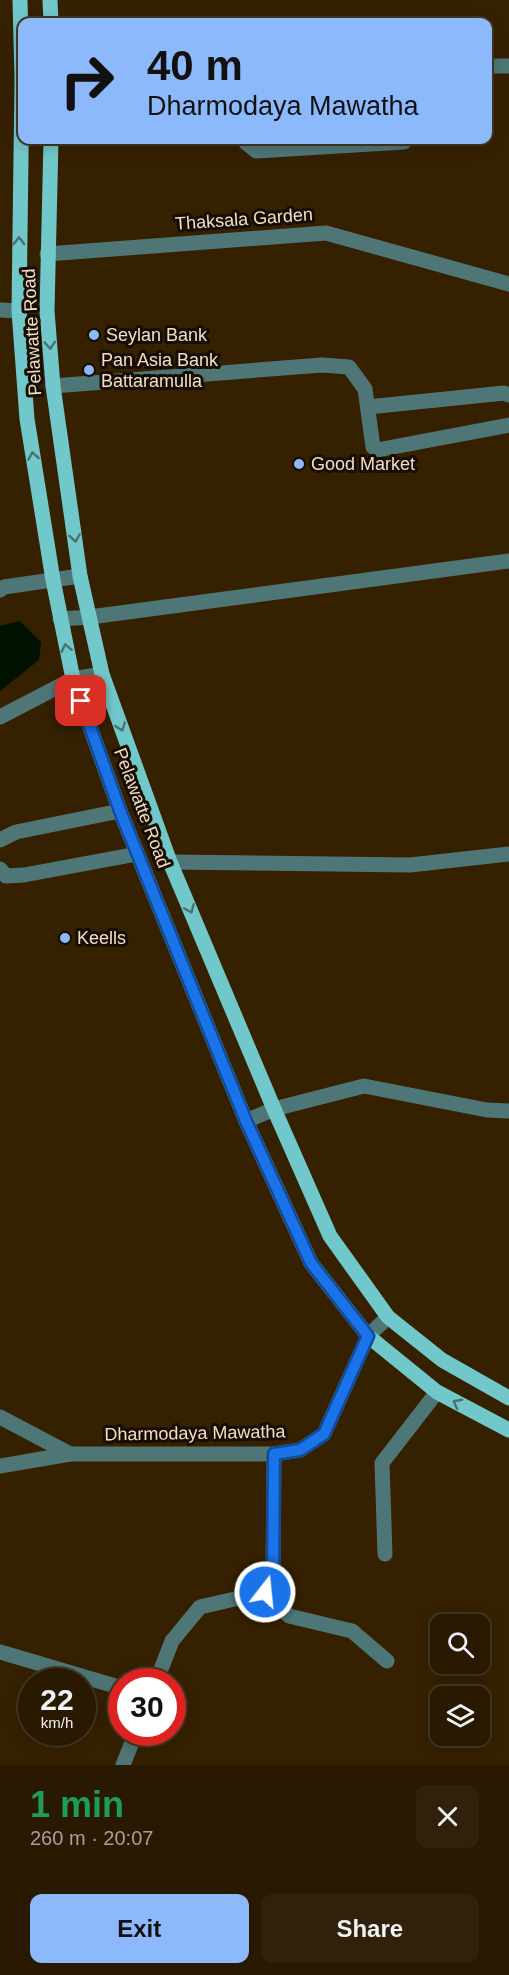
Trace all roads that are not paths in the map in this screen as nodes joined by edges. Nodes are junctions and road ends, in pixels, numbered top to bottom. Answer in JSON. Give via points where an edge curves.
{"nodes":[{"id":1,"x":20,"y":0,"type":"edge"},
{"id":2,"x":50,"y":0,"type":"edge"},
{"id":3,"x":20,"y":18,"type":"edge"},
{"id":4,"x":51,"y":18,"type":"edge"},
{"id":5,"x":492,"y":66,"type":"edge"},
{"id":6,"x":509,"y":66,"type":"edge"},
{"id":7,"x":21,"y":144,"type":"edge"},
{"id":8,"x":51,"y":144,"type":"edge"},
{"id":9,"x":247,"y":144,"type":"edge"},
{"id":10,"x":371,"y":144,"type":"edge"},
{"id":11,"x":47,"y":254,"type":"junction"},
{"id":12,"x":509,"y":284,"type":"edge"},
{"id":13,"x":0,"y":310,"type":"edge"},
{"id":14,"x":19,"y":311,"type":"junction"},
{"id":15,"x":53,"y":386,"type":"junction"},
{"id":16,"x":509,"y":395,"type":"edge"},
{"id":17,"x":368,"y":407,"type":"junction"},
{"id":18,"x":509,"y":425,"type":"edge"},
{"id":19,"x":509,"y":561,"type":"edge"},
{"id":20,"x":80,"y":576,"type":"junction"},
{"id":21,"x":53,"y":580,"type":"junction"},
{"id":22,"x":1,"y":587,"type":"edge"},
{"id":23,"x":90,"y":617,"type":"junction"},
{"id":24,"x":60,"y":620,"type":"junction"},
{"id":25,"x":102,"y":674,"type":"junction"},
{"id":26,"x":73,"y":679,"type":"junction"},
{"id":27,"x":0,"y":717,"type":"edge"},
{"id":28,"x":120,"y":811,"type":"junction"},
{"id":29,"x":0,"y":839,"type":"edge"},
{"id":30,"x":137,"y":854,"type":"junction"},
{"id":31,"x":509,"y":854,"type":"edge"},
{"id":32,"x":170,"y":862,"type":"junction"},
{"id":33,"x":0,"y":869,"type":"edge"},
{"id":34,"x":274,"y":1109,"type":"junction"},
{"id":35,"x":509,"y":1111,"type":"edge"},
{"id":36,"x":246,"y":1121,"type":"junction"},
{"id":37,"x":388,"y":1317,"type":"junction"},
{"id":38,"x":368,"y":1336,"type":"junction"},
{"id":39,"x":437,"y":1392,"type":"junction"},
{"id":40,"x":509,"y":1398,"type":"edge"},
{"id":41,"x":0,"y":1417,"type":"edge"},
{"id":42,"x":509,"y":1430,"type":"edge"},
{"id":43,"x":70,"y":1454,"type":"junction"},
{"id":44,"x":274,"y":1454,"type":"junction"},
{"id":45,"x":0,"y":1466,"type":"edge"},
{"id":46,"x":385,"y":1554,"type":"dead end"},
{"id":47,"x":265,"y":1592,"type":"junction"},
{"id":48,"x":0,"y":1652,"type":"edge"},
{"id":49,"x":387,"y":1660,"type":"dead end"},
{"id":50,"x":161,"y":1668,"type":"edge"},
{"id":51,"x":108,"y":1684,"type":"edge"},
{"id":52,"x":130,"y":1746,"type":"edge"},
{"id":53,"x":123,"y":1765,"type":"edge"}],
"edges":[{"from":1,"to":3,"type":"main road","name":"Pelawatte Road"},
{"from":2,"to":4,"type":"main road"},
{"from":5,"to":6,"type":"street"},
{"from":14,"to":7,"type":"main road","name":"Pelawatte Road","one_way":true},
{"from":8,"to":11,"type":"main road","name":"Pelawatte Road"},
{"from":9,"to":10,"type":"street","via":[[256,151]]},
{"from":11,"to":12,"type":"street","name":"Thaksala Garden","via":[[326,233]]},
{"from":11,"to":15,"type":"main road","name":"Pelawatte Road","one_way":true},
{"from":13,"to":14,"type":"street"},
{"from":21,"to":14,"type":"main road","name":"Pelawatte Road","one_way":true,"via":[[27,420]]},
{"from":15,"to":17,"type":"street","via":[[322,364],[350,368],[365,390]]},
{"from":15,"to":20,"type":"main road","name":"Pelawatte Road","one_way":true},
{"from":16,"to":17,"type":"street"},
{"from":17,"to":18,"type":"street","via":[[373,447],[377,450]]},
{"from":19,"to":23,"type":"street"},
{"from":20,"to":21,"type":"street"},
{"from":20,"to":23,"type":"main road","name":"Pelawatte Road"},
{"from":21,"to":22,"type":"street"},
{"from":21,"to":24,"type":"main road","name":"Pelawatte Road"},
{"from":23,"to":24,"type":"street"},
{"from":23,"to":25,"type":"main road","name":"Pelawatte Road"},
{"from":26,"to":24,"type":"main road","name":"Pelawatte Road","one_way":true},
{"from":25,"to":26,"type":"street"},
{"from":25,"to":32,"type":"main road","name":"Pelawatte Road","one_way":true},
{"from":26,"to":27,"type":"street"},
{"from":26,"to":28,"type":"main road","name":"Pelawatte Road"},
{"from":28,"to":29,"type":"street","via":[[16,832]]},
{"from":28,"to":30,"type":"main road","name":"Pelawatte Road"},
{"from":30,"to":33,"type":"street","via":[[24,875],[6,876]]},
{"from":30,"to":36,"type":"main road","name":"Pelawatte Road"},
{"from":31,"to":32,"type":"street","via":[[410,865]]},
{"from":32,"to":34,"type":"main road","name":"Pelawatte Road","one_way":true},
{"from":34,"to":35,"type":"street","via":[[364,1086]]},
{"from":34,"to":36,"type":"street"},
{"from":34,"to":37,"type":"main road","name":"Pelawatte Road","via":[[330,1236]]},
{"from":36,"to":38,"type":"main road","name":"Pelawatte Road","via":[[311,1263]]},
{"from":37,"to":38,"type":"street","name":"Dharmodaya Mawatha"},
{"from":37,"to":40,"type":"main road","name":"Pelawatte Road","via":[[442,1360]]},
{"from":38,"to":39,"type":"main road","name":"Pelawatte Road"},
{"from":38,"to":44,"type":"street","name":"Dharmodaya Mawatha","via":[[324,1434],[300,1450]]},
{"from":42,"to":39,"type":"main road","name":"Pelawatte Road","one_way":true},
{"from":39,"to":46,"type":"street","via":[[382,1463]]},
{"from":41,"to":43,"type":"street"},
{"from":43,"to":44,"type":"street","name":"Dharmodaya Mawatha"},
{"from":43,"to":45,"type":"street","name":"Dharmodaya Mawatha"},
{"from":44,"to":47,"type":"street","via":[[273,1578]]},
{"from":47,"to":49,"type":"street","via":[[290,1616],[352,1631]]},
{"from":47,"to":50,"type":"street","via":[[200,1607],[172,1641]]},
{"from":48,"to":51,"type":"street"},
{"from":52,"to":53,"type":"street"}]}
